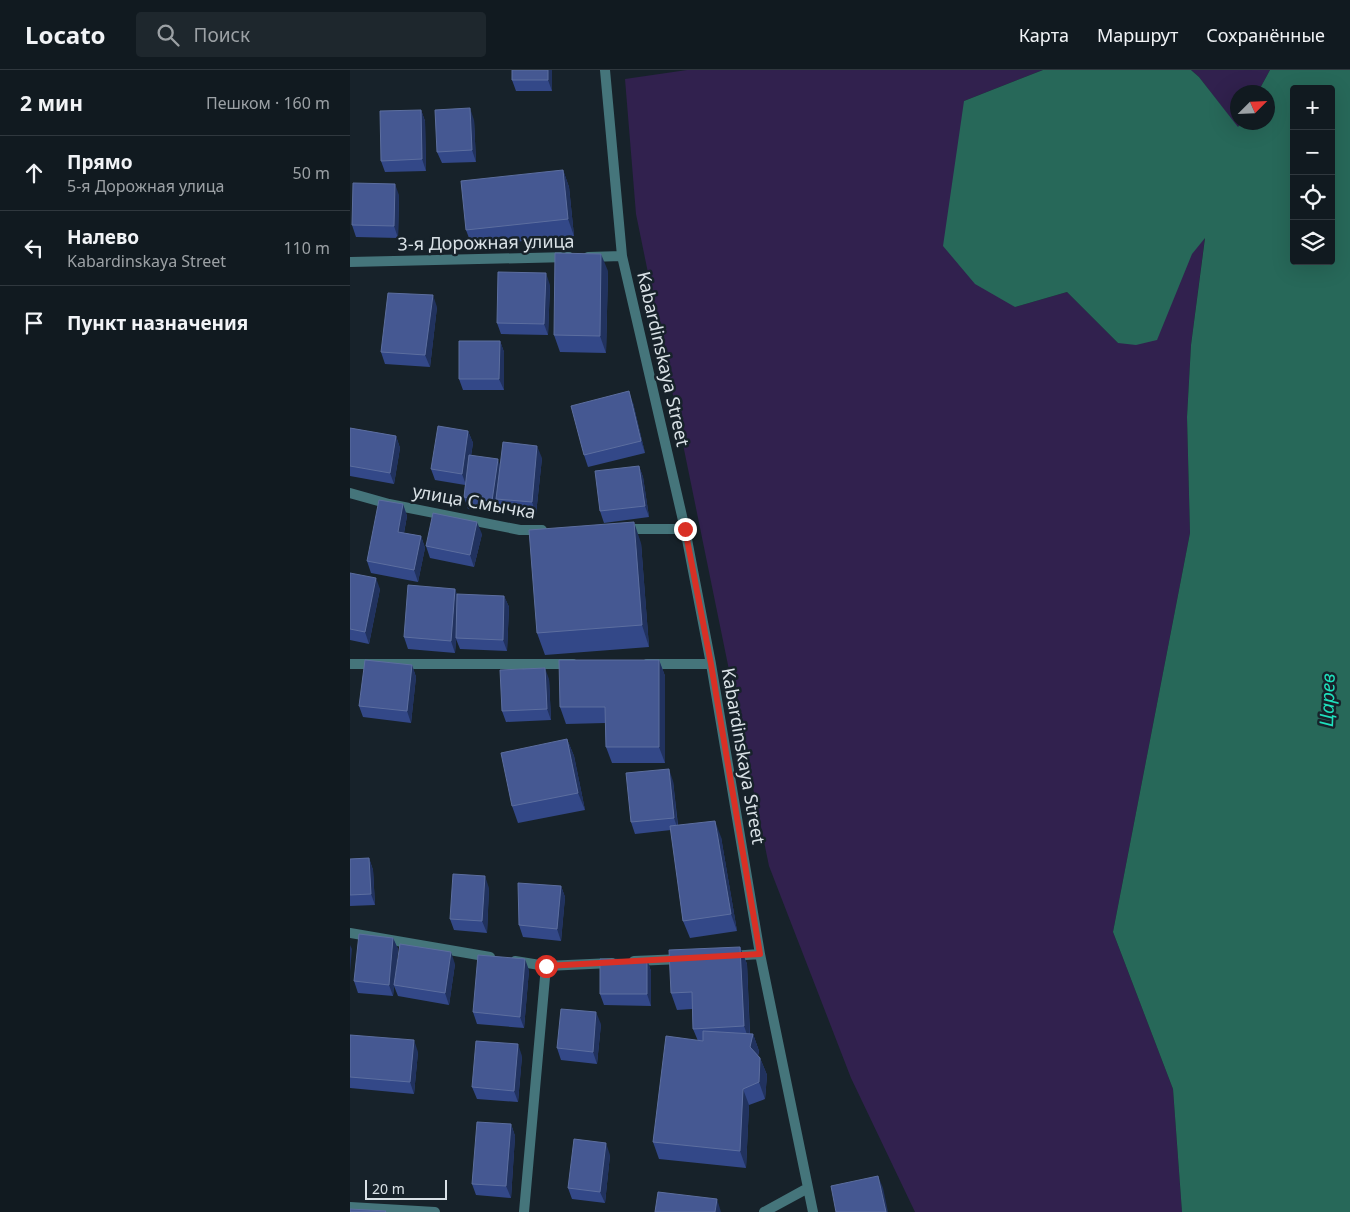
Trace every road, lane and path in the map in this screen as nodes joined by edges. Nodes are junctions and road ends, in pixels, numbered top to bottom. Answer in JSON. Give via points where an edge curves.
{"nodes":[{"id":1,"x":605,"y":70,"type":"edge"},
{"id":2,"x":622,"y":256,"type":"junction"},
{"id":3,"x":350,"y":262,"type":"edge"},
{"id":4,"x":350,"y":493,"type":"edge"},
{"id":5,"x":617,"y":529,"type":"edge"},
{"id":6,"x":685,"y":529,"type":"junction"},
{"id":7,"x":549,"y":530,"type":"edge"},
{"id":8,"x":350,"y":664,"type":"edge"},
{"id":9,"x":584,"y":664,"type":"edge"},
{"id":10,"x":633,"y":664,"type":"edge"},
{"id":11,"x":711,"y":664,"type":"junction"},
{"id":12,"x":350,"y":933,"type":"edge"},
{"id":13,"x":760,"y":954,"type":"junction"},
{"id":14,"x":721,"y":956,"type":"edge"},
{"id":15,"x":692,"y":958,"type":"edge"},
{"id":16,"x":546,"y":966,"type":"junction"},
{"id":17,"x":808,"y":1188,"type":"junction"},
{"id":18,"x":350,"y":1207,"type":"edge"},
{"id":19,"x":435,"y":1212,"type":"edge"},
{"id":20,"x":524,"y":1212,"type":"edge"},
{"id":21,"x":764,"y":1212,"type":"edge"},
{"id":22,"x":813,"y":1212,"type":"edge"}],
"edges":[{"from":1,"to":2,"type":"street","name":"Kabardinskaya Street"},
{"from":2,"to":3,"type":"street","name":"3-я Дорожная улица"},
{"from":2,"to":6,"type":"street","name":"Kabardinskaya Street"},
{"from":4,"to":7,"type":"street","name":"улица Смычка","via":[[520,530]]},
{"from":5,"to":6,"type":"street"},
{"from":6,"to":11,"type":"street","name":"Kabardinskaya Street"},
{"from":8,"to":9,"type":"street"},
{"from":10,"to":11,"type":"street"},
{"from":11,"to":13,"type":"street","name":"Kabardinskaya Street"},
{"from":12,"to":16,"type":"street"},
{"from":13,"to":14,"type":"street"},
{"from":13,"to":17,"type":"street","name":"Kabardinskaya Street"},
{"from":15,"to":16,"type":"street"},
{"from":16,"to":20,"type":"street"},
{"from":17,"to":21,"type":"street"},
{"from":17,"to":22,"type":"street","name":"Kabardinskaya Street"},
{"from":18,"to":19,"type":"street"}]}
